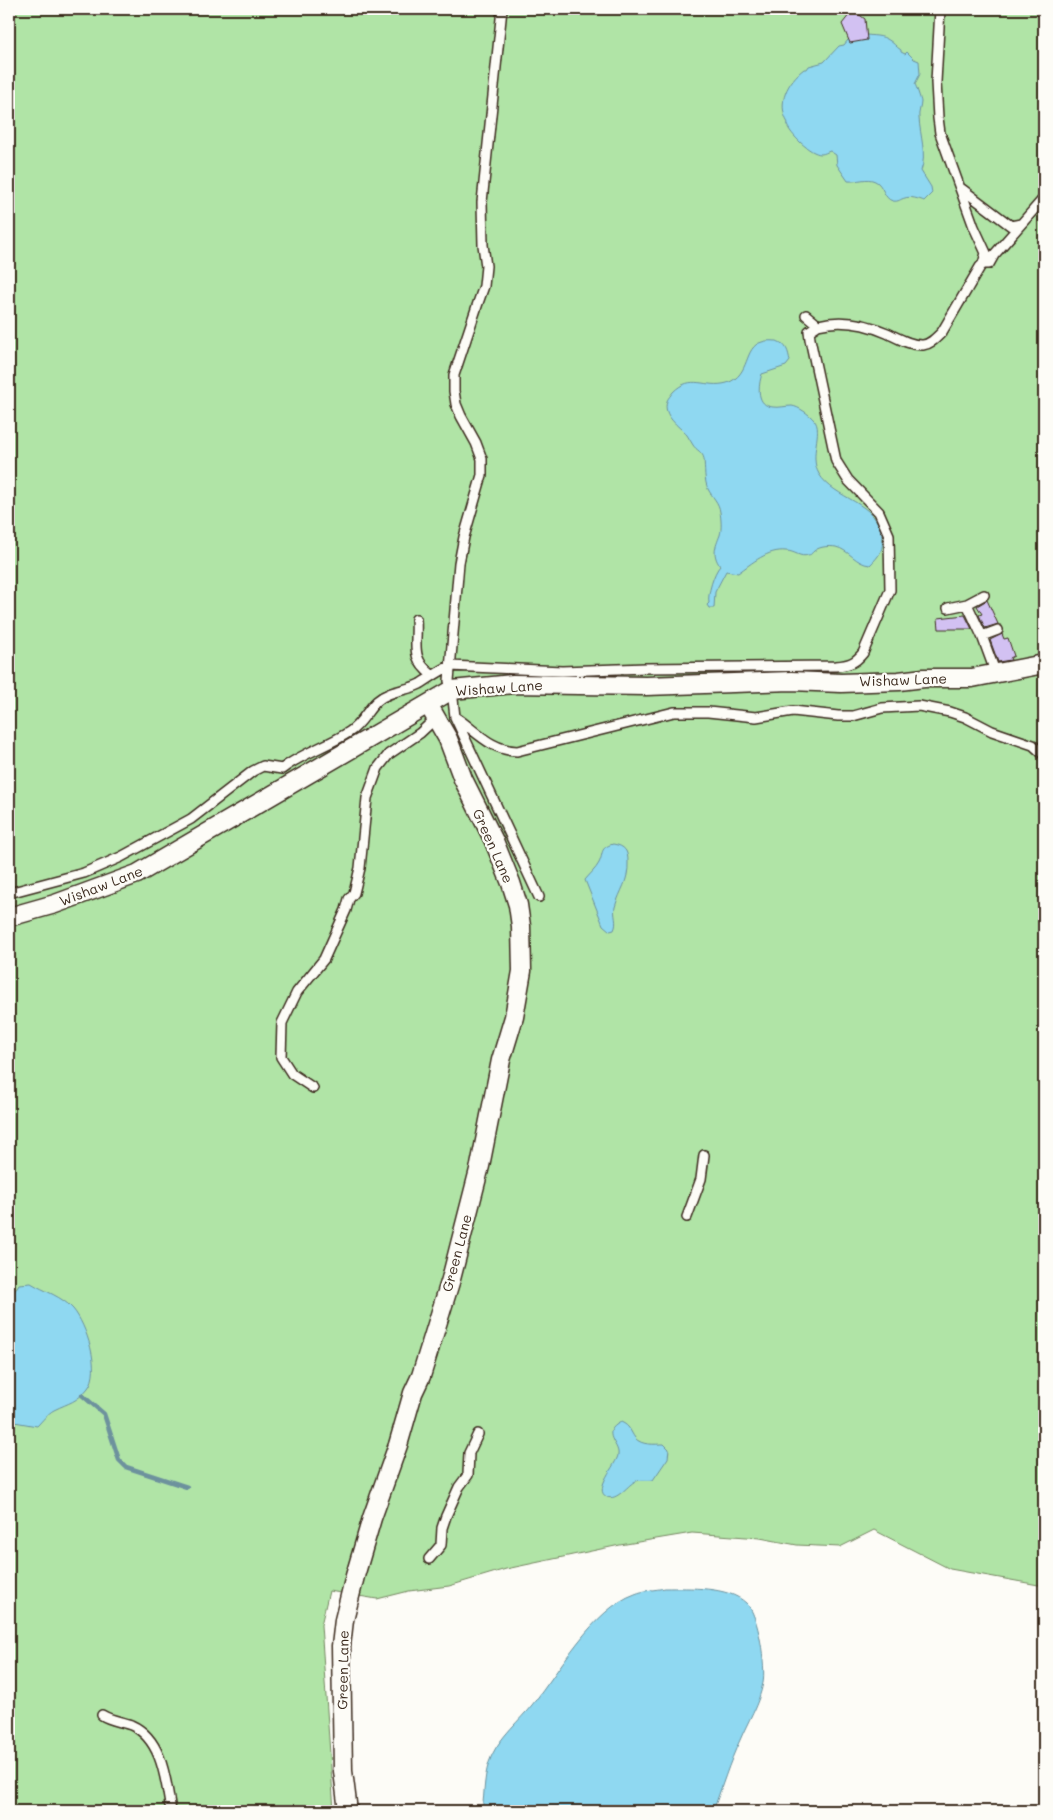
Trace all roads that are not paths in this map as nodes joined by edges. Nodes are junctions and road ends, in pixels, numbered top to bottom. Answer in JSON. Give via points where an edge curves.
{"nodes":[{"id":1,"x":502,"y":9,"type":"edge"},
{"id":2,"x":940,"y":9,"type":"edge"},
{"id":3,"x":960,"y":188,"type":"junction"},
{"id":4,"x":1044,"y":198,"type":"edge"},
{"id":5,"x":980,"y":202,"type":"junction"},
{"id":6,"x":966,"y":203,"type":"junction"},
{"id":7,"x":1012,"y":230,"type":"junction"},
{"id":8,"x":990,"y":254,"type":"junction"},
{"id":9,"x":818,"y":325,"type":"junction"},
{"id":10,"x":809,"y":331,"type":"junction"},
{"id":11,"x":984,"y":595,"type":"dead end"},
{"id":12,"x":967,"y":604,"type":"junction"},
{"id":13,"x":948,"y":608,"type":"dead end"},
{"id":14,"x":416,"y":619,"type":"dead end"},
{"id":15,"x":998,"y":630,"type":"dead end"},
{"id":16,"x":982,"y":636,"type":"junction"},
{"id":17,"x":1044,"y":664,"type":"edge"},
{"id":18,"x":450,"y":666,"type":"junction"},
{"id":19,"x":996,"y":674,"type":"junction"},
{"id":20,"x":432,"y":675,"type":"junction"},
{"id":21,"x":452,"y":690,"type":"junction"},
{"id":22,"x":432,"y":711,"type":"junction"},
{"id":23,"x":456,"y":717,"type":"junction"},
{"id":24,"x":1044,"y":755,"type":"edge"},
{"id":25,"x":9,"y":893,"type":"edge"},
{"id":26,"x":539,"y":897,"type":"dead end"},
{"id":27,"x":9,"y":917,"type":"edge"},
{"id":28,"x":313,"y":1088,"type":"dead end"},
{"id":29,"x":704,"y":1155,"type":"dead end"},
{"id":30,"x":686,"y":1217,"type":"dead end"},
{"id":31,"x":478,"y":1434,"type":"dead end"},
{"id":32,"x":429,"y":1559,"type":"dead end"},
{"id":33,"x":102,"y":1715,"type":"dead end"},
{"id":34,"x":171,"y":1811,"type":"edge"},
{"id":35,"x":348,"y":1811,"type":"edge"}],
"edges":[{"from":1,"to":18,"type":"lane","via":[[482,202],[484,286],[454,375],[456,404],[482,459],[482,475],[458,563]]},
{"from":2,"to":3,"type":"lane","via":[[936,82],[938,118]]},
{"from":3,"to":5,"type":"lane"},
{"from":3,"to":6,"type":"lane"},
{"from":4,"to":7,"type":"lane"},
{"from":5,"to":6,"type":"lane","via":[[971,199]]},
{"from":5,"to":7,"type":"lane"},
{"from":6,"to":8,"type":"lane"},
{"from":7,"to":8,"type":"lane"},
{"from":8,"to":9,"type":"lane","via":[[942,332],[928,344],[908,342],[860,325],[836,322]]},
{"from":9,"to":10,"type":"lane"},
{"from":9,"to":10,"type":"lane","via":[[806,315]]},
{"from":10,"to":18,"type":"lane","via":[[836,461],[848,480],[879,512],[889,535],[890,590],[857,661],[848,666],[562,671]]},
{"from":11,"to":12,"type":"lane"},
{"from":12,"to":13,"type":"lane"},
{"from":12,"to":16,"type":"lane"},
{"from":14,"to":20,"type":"lane","via":[[418,661]]},
{"from":15,"to":16,"type":"lane"},
{"from":16,"to":19,"type":"lane"},
{"from":17,"to":19,"type":"street","name":"Wishaw Lane"},
{"from":18,"to":20,"type":"lane"},
{"from":18,"to":21,"type":"lane"},
{"from":19,"to":21,"type":"street","name":"Wishaw Lane","via":[[972,678],[841,683],[513,684]]},
{"from":20,"to":25,"type":"lane","via":[[418,685],[378,700],[362,721],[336,740],[291,761],[282,769],[263,766],[253,771],[191,820],[121,857],[84,873]]},
{"from":21,"to":22,"type":"street","name":"Wishaw Lane"},
{"from":21,"to":23,"type":"lane"},
{"from":22,"to":27,"type":"street","name":"Wishaw Lane","via":[[137,874]]},
{"from":22,"to":28,"type":"lane","via":[[420,733],[389,754],[378,768],[367,798],[360,868],[354,893],[324,959],[296,992],[282,1023],[281,1057],[292,1074]]},
{"from":22,"to":35,"type":"street","name":"Green Lane","via":[[448,739],[511,884],[521,926],[522,970],[514,1017],[451,1279],[372,1518],[344,1620],[341,1646],[343,1771]]},
{"from":23,"to":24,"type":"lane","via":[[492,746],[518,751],[674,712],[756,717],[793,711],[853,716],[882,708],[919,706],[965,717],[992,732],[1032,745]]},
{"from":23,"to":26,"type":"lane"},
{"from":29,"to":30,"type":"lane","via":[[701,1179]]},
{"from":31,"to":32,"type":"lane","via":[[469,1454],[468,1475],[446,1516],[441,1545]]},
{"from":33,"to":34,"type":"lane","via":[[131,1725],[152,1743],[161,1763]]}]}
